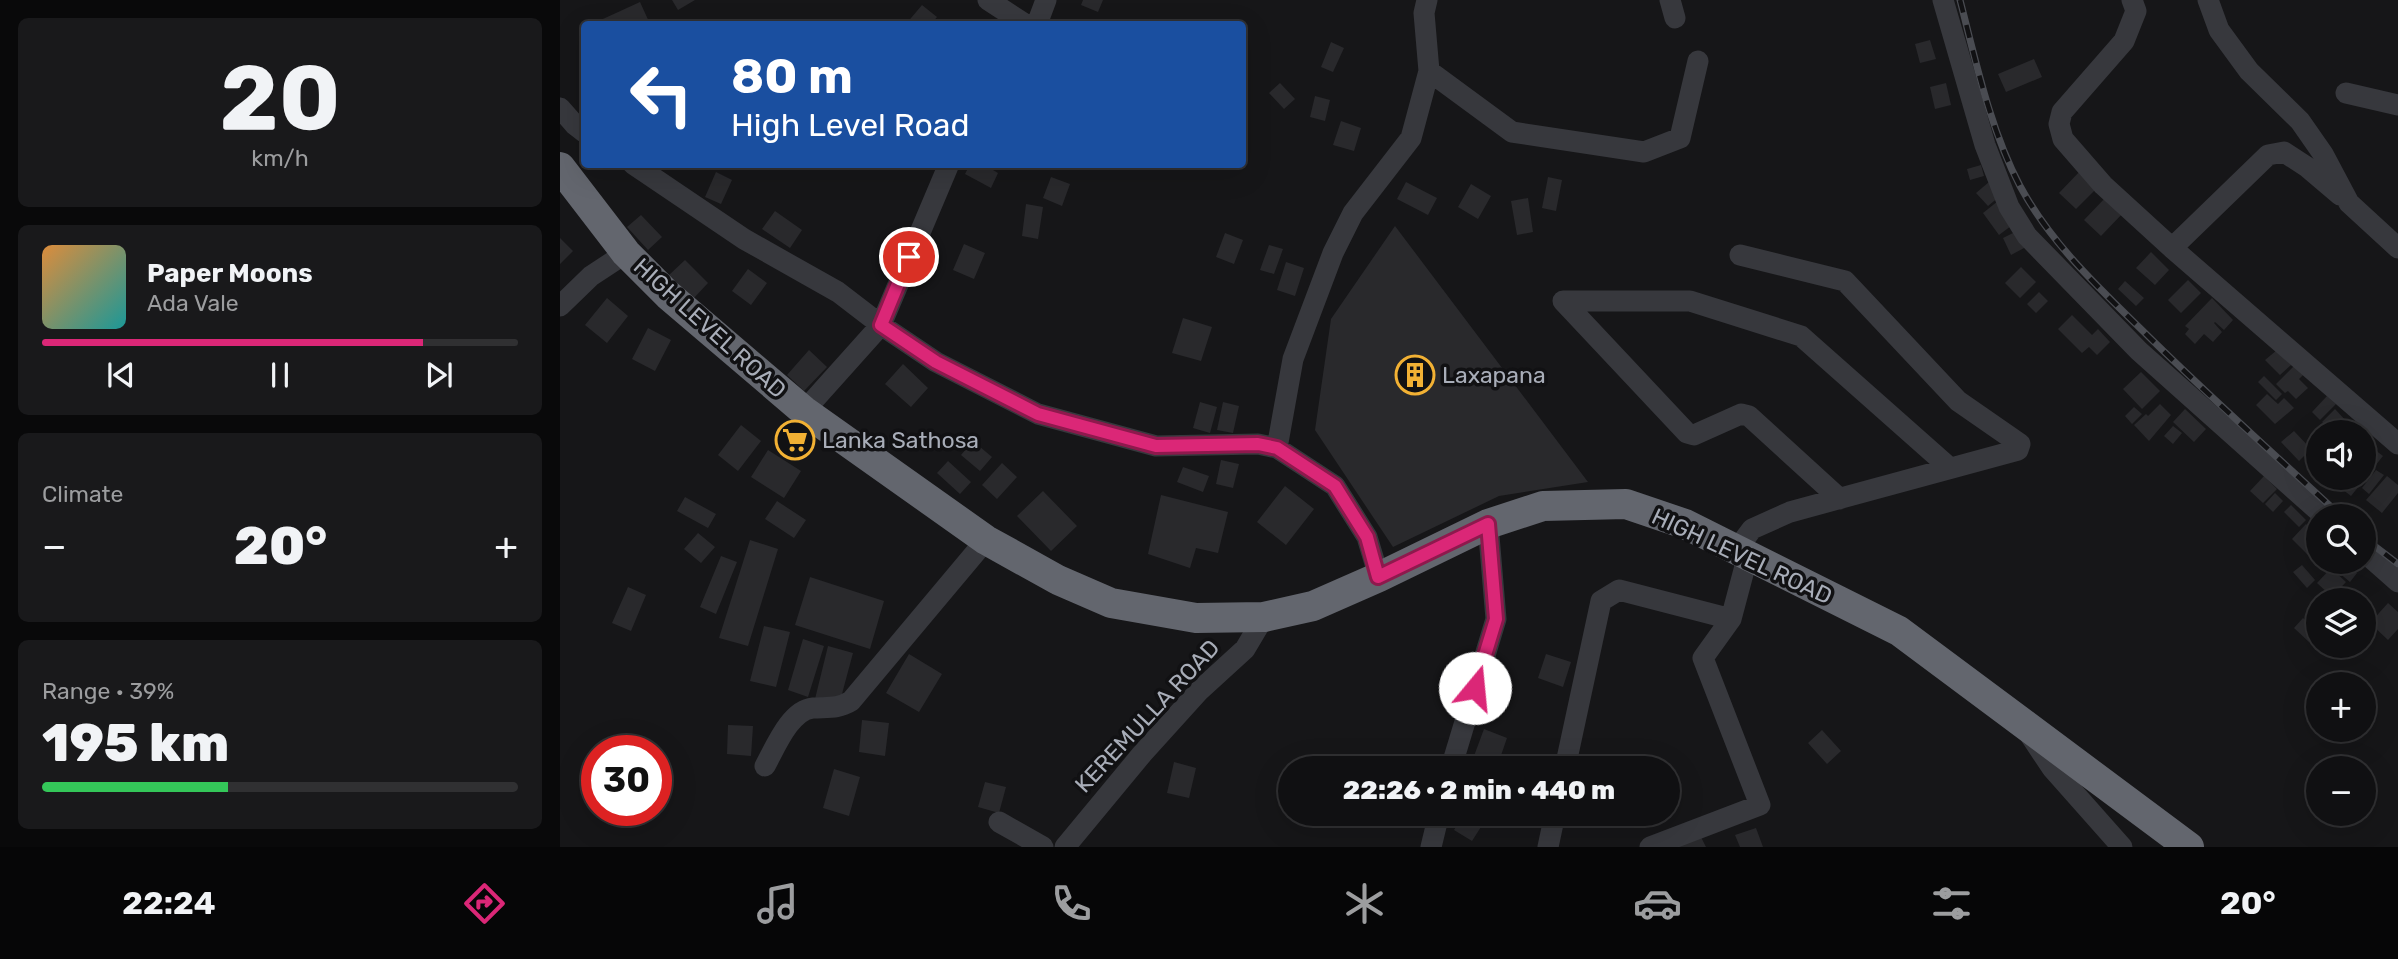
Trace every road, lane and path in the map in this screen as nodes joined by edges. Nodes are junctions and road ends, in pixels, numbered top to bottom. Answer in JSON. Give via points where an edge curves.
{"nodes":[{"id":1,"x":988,"y":0,"type":"edge"},
{"id":2,"x":1046,"y":0,"type":"edge"},
{"id":3,"x":1427,"y":0,"type":"edge"},
{"id":4,"x":1943,"y":0,"type":"edge"},
{"id":5,"x":2132,"y":0,"type":"edge"},
{"id":6,"x":2208,"y":0,"type":"edge"},
{"id":7,"x":1020,"y":21,"type":"edge"},
{"id":8,"x":1038,"y":21,"type":"edge"},
{"id":9,"x":1698,"y":61,"type":"dead end"},
{"id":10,"x":1429,"y":71,"type":"junction"},
{"id":11,"x":2346,"y":93,"type":"dead end"},
{"id":12,"x":2398,"y":105,"type":"edge"},
{"id":13,"x":560,"y":108,"type":"edge"},
{"id":14,"x":581,"y":130,"type":"edge"},
{"id":15,"x":560,"y":167,"type":"edge"},
{"id":16,"x":639,"y":168,"type":"edge"},
{"id":17,"x":947,"y":168,"type":"edge"},
{"id":18,"x":2349,"y":203,"type":"junction"},
{"id":19,"x":2172,"y":248,"type":"junction"},
{"id":20,"x":2398,"y":248,"type":"edge"},
{"id":21,"x":626,"y":253,"type":"junction"},
{"id":22,"x":1740,"y":254,"type":"dead end"},
{"id":23,"x":560,"y":306,"type":"edge"},
{"id":24,"x":881,"y":325,"type":"junction"},
{"id":25,"x":804,"y":411,"type":"junction"},
{"id":26,"x":2398,"y":443,"type":"edge"},
{"id":27,"x":1277,"y":448,"type":"junction"},
{"id":28,"x":1950,"y":468,"type":"junction"},
{"id":29,"x":1840,"y":499,"type":"junction"},
{"id":30,"x":2311,"y":504,"type":"edge"},
{"id":31,"x":1488,"y":524,"type":"junction"},
{"id":32,"x":986,"y":540,"type":"junction"},
{"id":33,"x":1743,"y":552,"type":"junction"},
{"id":34,"x":2376,"y":563,"type":"edge"},
{"id":35,"x":1378,"y":577,"type":"junction"},
{"id":36,"x":2398,"y":582,"type":"edge"},
{"id":37,"x":1264,"y":617,"type":"junction"},
{"id":38,"x":1731,"y":619,"type":"junction"},
{"id":39,"x":2021,"y":721,"type":"junction"},
{"id":40,"x":1455,"y":756,"type":"edge"},
{"id":41,"x":1568,"y":756,"type":"edge"},
{"id":42,"x":765,"y":766,"type":"dead end"},
{"id":43,"x":999,"y":822,"type":"dead end"},
{"id":44,"x":1436,"y":826,"type":"edge"},
{"id":45,"x":1552,"y":826,"type":"edge"},
{"id":46,"x":1043,"y":847,"type":"edge"},
{"id":47,"x":1065,"y":847,"type":"edge"},
{"id":48,"x":1431,"y":847,"type":"edge"},
{"id":49,"x":1548,"y":847,"type":"edge"},
{"id":50,"x":1650,"y":847,"type":"edge"},
{"id":51,"x":2122,"y":847,"type":"edge"},
{"id":52,"x":2189,"y":847,"type":"edge"}],
"edges":[{"from":1,"to":7,"type":"street"},
{"from":2,"to":8,"type":"street"},
{"from":3,"to":10,"type":"street"},
{"from":4,"to":30,"type":"street","via":[[1985,145],[2009,207],[2027,236],[2139,351]]},
{"from":5,"to":19,"type":"street","via":[[2136,11],[2124,41],[2062,112],[2059,124],[2063,139],[2103,185]]},
{"from":6,"to":18,"type":"street","via":[[2219,30],[2249,71],[2300,121]]},
{"from":9,"to":10,"type":"street","via":[[1680,138],[1644,152],[1512,132]]},
{"from":10,"to":27,"type":"street","via":[[1411,138],[1353,213],[1333,253],[1293,359]]},
{"from":11,"to":12,"type":"street"},
{"from":13,"to":14,"type":"street"},
{"from":15,"to":21,"type":"highway","name":"HIGH LEVEL ROAD"},
{"from":16,"to":24,"type":"street","via":[[744,239],[838,292]]},
{"from":17,"to":24,"type":"street"},
{"from":18,"to":19,"type":"street","via":[[2284,152],[2268,155]]},
{"from":18,"to":20,"type":"street"},
{"from":19,"to":26,"type":"street"},
{"from":21,"to":23,"type":"street","via":[[591,276]]},
{"from":21,"to":25,"type":"highway","name":"HIGH LEVEL ROAD","via":[[668,295]]},
{"from":22,"to":28,"type":"street","via":[[1845,281],[1958,401],[2020,444],[2018,450]]},
{"from":24,"to":25,"type":"street"},
{"from":24,"to":27,"type":"street","via":[[936,362],[1038,414],[1156,446],[1258,444]]},
{"from":25,"to":32,"type":"highway","name":"HIGH LEVEL ROAD"},
{"from":27,"to":35,"type":"street","via":[[1335,486],[1367,537]]},
{"from":28,"to":29,"type":"street"},
{"from":28,"to":29,"type":"street","via":[[1801,336],[1690,301],[1563,301],[1687,433],[1694,435],[1741,414],[1749,416]]},
{"from":29,"to":33,"type":"street","via":[[1790,512],[1752,529]]},
{"from":31,"to":33,"type":"highway","name":"HIGH LEVEL ROAD","via":[[1543,506],[1626,504],[1685,524]]},
{"from":31,"to":35,"type":"highway","name":"HIGH LEVEL ROAD"},
{"from":31,"to":40,"type":"street","via":[[1496,619]]},
{"from":32,"to":37,"type":"highway","name":"HIGH LEVEL ROAD","via":[[1111,603],[1196,618]]},
{"from":32,"to":42,"type":"street","via":[[851,701],[839,708],[810,708],[800,713],[783,732]]},
{"from":33,"to":38,"type":"street"},
{"from":33,"to":39,"type":"highway","name":"HIGH LEVEL ROAD","via":[[1899,631]]},
{"from":34,"to":36,"type":"street"},
{"from":35,"to":37,"type":"highway","name":"HIGH LEVEL ROAD","via":[[1312,606]]},
{"from":37,"to":47,"type":"street","name":"KEREMULLA ROAD","via":[[1245,649],[1199,691]]},
{"from":38,"to":41,"type":"street","via":[[1619,590],[1601,601]]},
{"from":38,"to":50,"type":"street","via":[[1703,658],[1760,805]]},
{"from":39,"to":51,"type":"street","via":[[2052,768]]},
{"from":39,"to":52,"type":"highway","name":"HIGH LEVEL ROAD"},
{"from":43,"to":46,"type":"street"},
{"from":44,"to":48,"type":"street"},
{"from":45,"to":49,"type":"street"}]}
